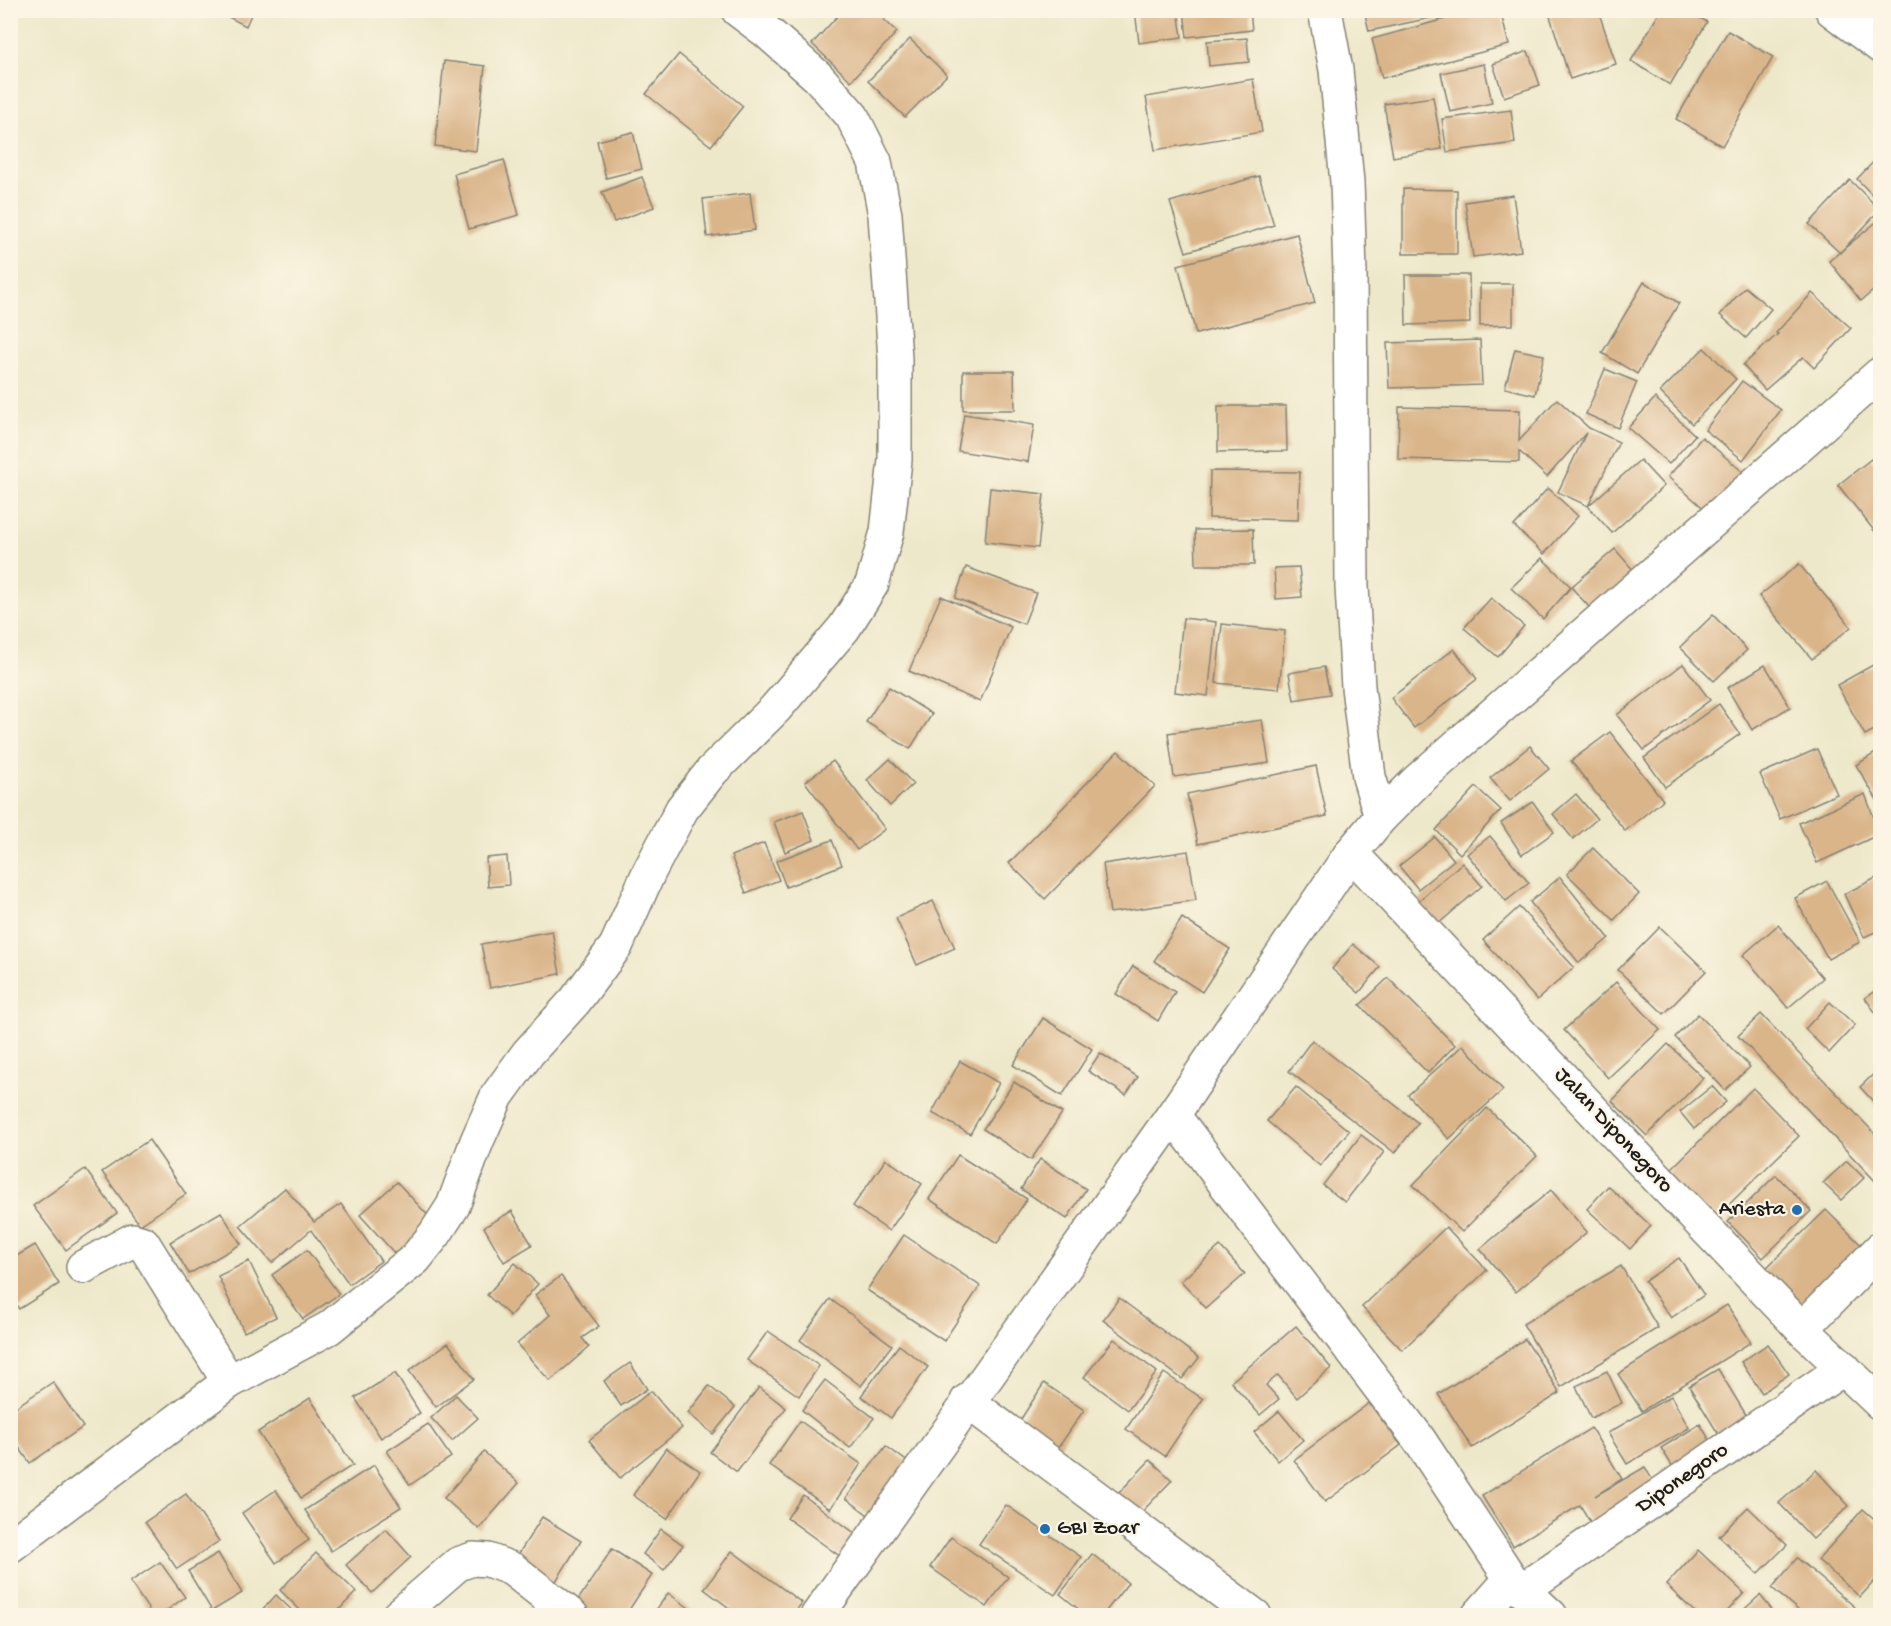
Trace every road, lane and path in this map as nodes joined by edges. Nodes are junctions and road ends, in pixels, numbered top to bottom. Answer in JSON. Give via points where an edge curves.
{"nodes":[{"id":1,"x":738,"y":10,"type":"edge"},
{"id":2,"x":1324,"y":10,"type":"edge"},
{"id":3,"x":1832,"y":10,"type":"edge"},
{"id":4,"x":1881,"y":46,"type":"edge"},
{"id":5,"x":1881,"y":374,"type":"edge"},
{"id":6,"x":1381,"y":817,"type":"junction"},
{"id":7,"x":1351,"y":853,"type":"junction"},
{"id":8,"x":1173,"y":1115,"type":"junction"},
{"id":9,"x":1881,"y":1249,"type":"edge"},
{"id":10,"x":83,"y":1267,"type":"dead end"},
{"id":11,"x":1803,"y":1329,"type":"junction"},
{"id":12,"x":1844,"y":1368,"type":"junction"},
{"id":13,"x":229,"y":1383,"type":"junction"},
{"id":14,"x":968,"y":1401,"type":"junction"},
{"id":15,"x":1881,"y":1403,"type":"edge"},
{"id":16,"x":10,"y":1546,"type":"edge"},
{"id":17,"x":1517,"y":1585,"type":"junction"},
{"id":18,"x":398,"y":1616,"type":"edge"},
{"id":19,"x":572,"y":1616,"type":"edge"},
{"id":20,"x":817,"y":1616,"type":"edge"},
{"id":21,"x":1255,"y":1616,"type":"edge"},
{"id":22,"x":1478,"y":1616,"type":"edge"},
{"id":23,"x":1551,"y":1616,"type":"edge"}],
"edges":[{"from":1,"to":13,"type":"street","via":[[818,77],[852,116],[875,162],[885,215],[892,311],[896,460],[887,532],[872,584],[844,628],[682,809],[616,946],[497,1096],[453,1206],[429,1242],[408,1265],[329,1328]]},
{"from":2,"to":6,"type":"street","via":[[1336,70],[1347,182],[1352,587],[1358,687],[1369,777]]},
{"from":3,"to":4,"type":"street"},
{"from":5,"to":6,"type":"street","via":[[1417,781]]},
{"from":6,"to":7,"type":"street"},
{"from":7,"to":8,"type":"street"},
{"from":7,"to":11,"type":"street","name":"Jalan Diponegoro"},
{"from":8,"to":14,"type":"street"},
{"from":8,"to":17,"type":"street","via":[[1418,1438]]},
{"from":9,"to":11,"type":"street"},
{"from":10,"to":13,"type":"street","via":[[133,1240],[143,1243]]},
{"from":11,"to":12,"type":"street","name":"Jalan Diponegoro"},
{"from":12,"to":15,"type":"street","name":"Jalan Diponegoro"},
{"from":12,"to":17,"type":"street","name":"Diponegoro"},
{"from":13,"to":16,"type":"street"},
{"from":14,"to":20,"type":"street"},
{"from":14,"to":21,"type":"street"},
{"from":17,"to":22,"type":"street","name":"Diponegoro"},
{"from":17,"to":23,"type":"street"},
{"from":18,"to":19,"type":"street","via":[[458,1564],[473,1559],[512,1569]]}]}
